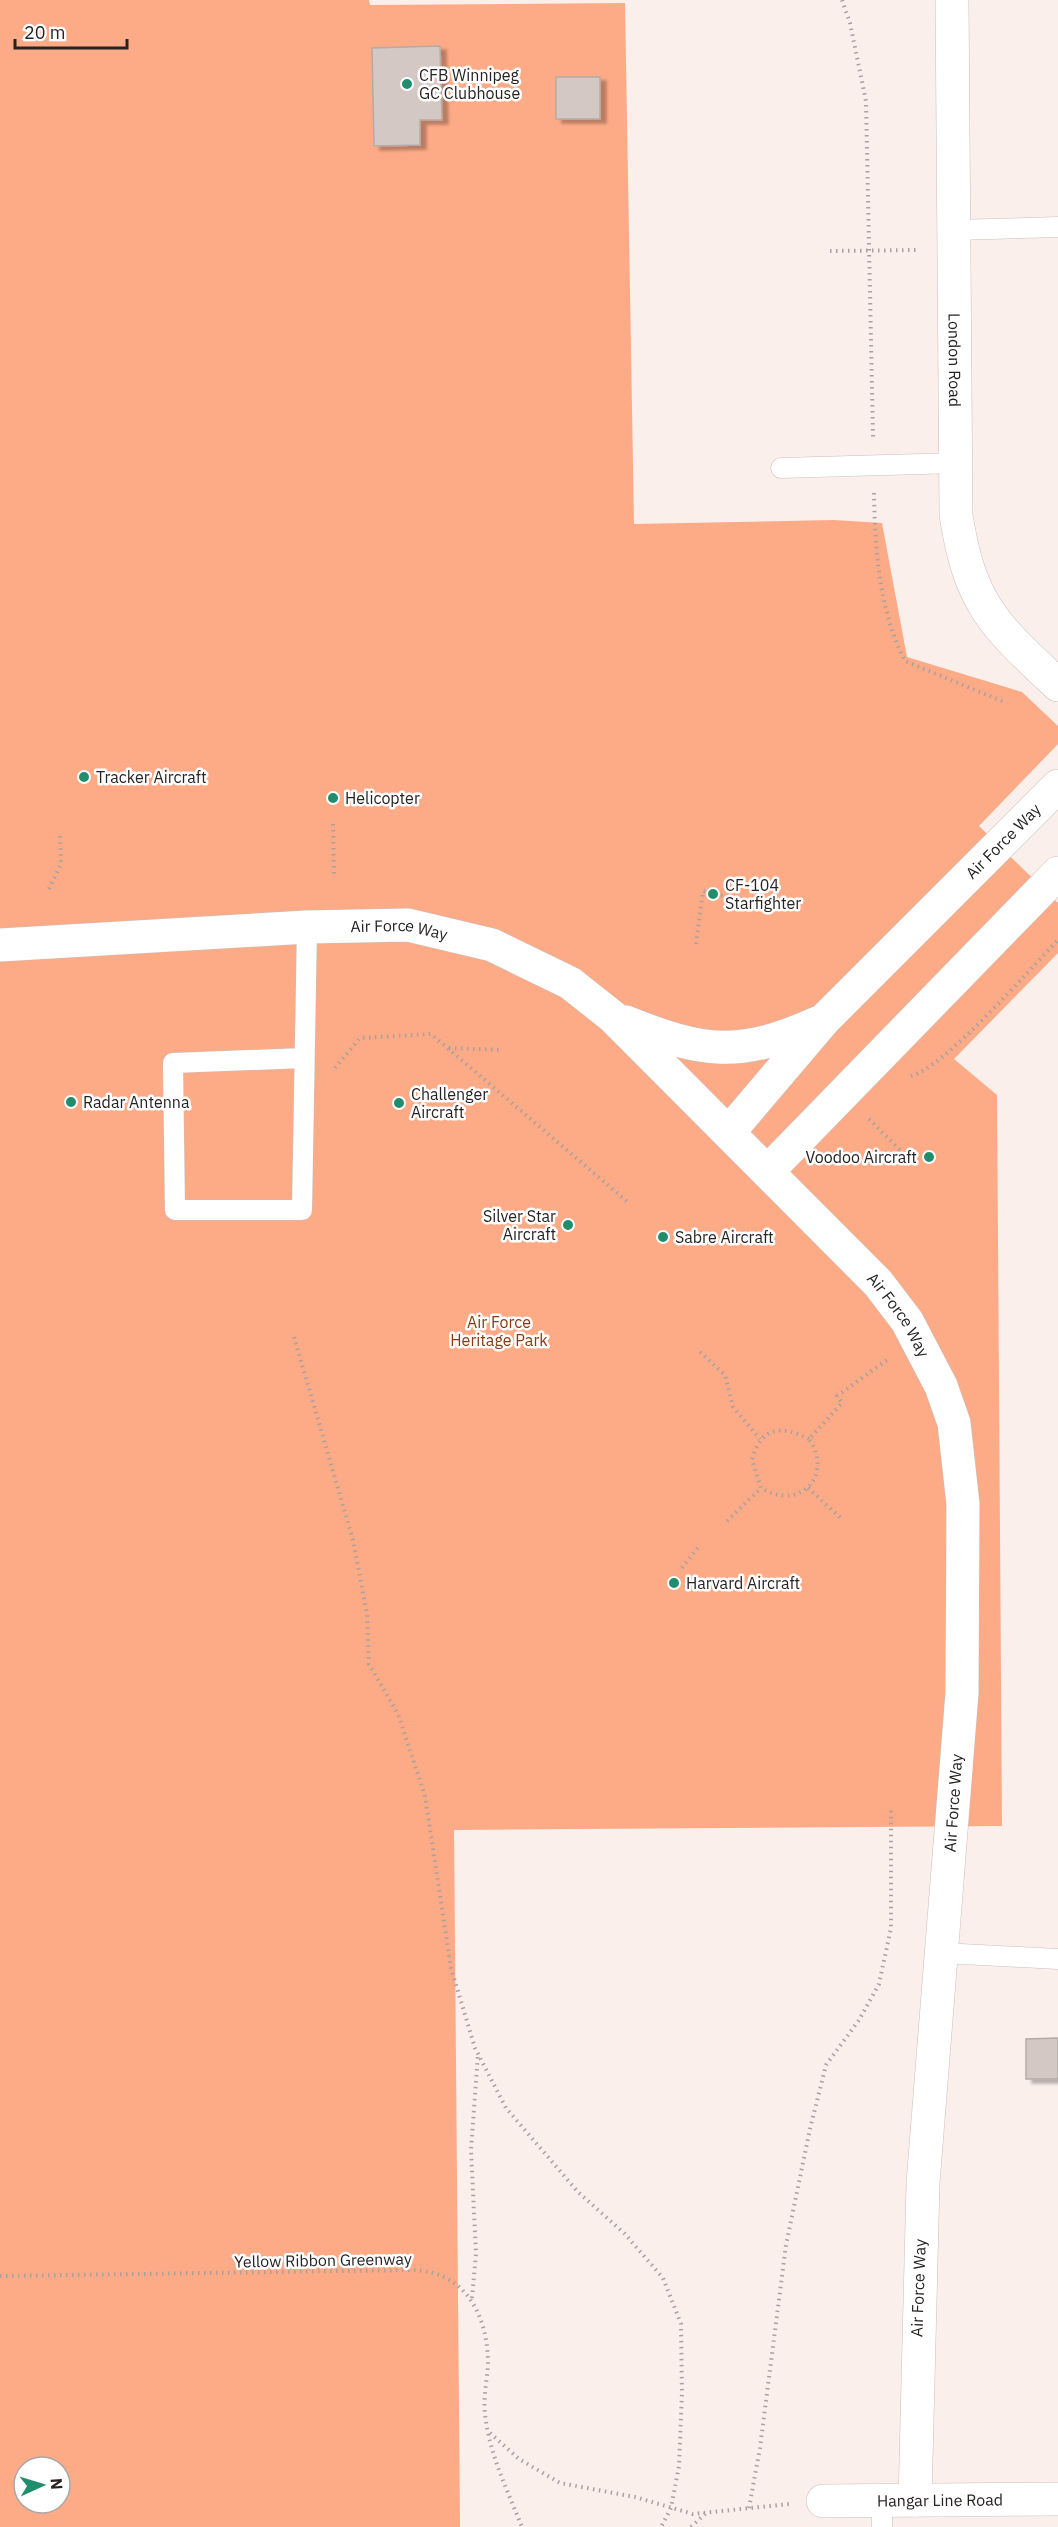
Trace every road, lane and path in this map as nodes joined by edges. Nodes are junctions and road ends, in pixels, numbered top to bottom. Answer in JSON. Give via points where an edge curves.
{"nodes":[{"id":1,"x":842,"y":0,"type":"edge"},
{"id":2,"x":952,"y":0,"type":"edge"},
{"id":3,"x":1058,"y":227,"type":"edge"},
{"id":4,"x":954,"y":240,"type":"junction"},
{"id":5,"x":870,"y":250,"type":"junction"},
{"id":6,"x":830,"y":251,"type":"dead end"},
{"id":7,"x":956,"y":463,"type":"junction"},
{"id":8,"x":873,"y":464,"type":"junction"},
{"id":9,"x":781,"y":468,"type":"dead end"},
{"id":10,"x":1058,"y":685,"type":"edge"},
{"id":11,"x":1004,"y":702,"type":"dead end"},
{"id":12,"x":1058,"y":786,"type":"edge"},
{"id":13,"x":333,"y":824,"type":"dead end"},
{"id":14,"x":60,"y":834,"type":"dead end"},
{"id":15,"x":1058,"y":873,"type":"edge"},
{"id":16,"x":334,"y":877,"type":"dead end"},
{"id":17,"x":49,"y":889,"type":"dead end"},
{"id":18,"x":728,"y":897,"type":"dead end"},
{"id":19,"x":307,"y":927,"type":"junction"},
{"id":20,"x":1058,"y":940,"type":"edge"},
{"id":21,"x":696,"y":944,"type":"dead end"},
{"id":22,"x":0,"y":945,"type":"edge"},
{"id":23,"x":613,"y":1017,"type":"junction"},
{"id":24,"x":824,"y":1020,"type":"junction"},
{"id":25,"x":448,"y":1048,"type":"junction"},
{"id":26,"x":503,"y":1050,"type":"dead end"},
{"id":27,"x":948,"y":1053,"type":"dead end"},
{"id":28,"x":304,"y":1058,"type":"junction"},
{"id":29,"x":332,"y":1071,"type":"dead end"},
{"id":30,"x":867,"y":1117,"type":"dead end"},
{"id":31,"x":729,"y":1132,"type":"junction"},
{"id":32,"x":900,"y":1150,"type":"dead end"},
{"id":33,"x":768,"y":1170,"type":"junction"},
{"id":34,"x":630,"y":1204,"type":"dead end"},
{"id":35,"x":294,"y":1337,"type":"dead end"},
{"id":36,"x":917,"y":1338,"type":"junction"},
{"id":37,"x":700,"y":1352,"type":"dead end"},
{"id":38,"x":760,"y":1439,"type":"junction"},
{"id":39,"x":809,"y":1439,"type":"junction"},
{"id":40,"x":761,"y":1488,"type":"junction"},
{"id":41,"x":808,"y":1488,"type":"junction"},
{"id":42,"x":842,"y":1519,"type":"dead end"},
{"id":43,"x":727,"y":1521,"type":"dead end"},
{"id":44,"x":700,"y":1545,"type":"dead end"},
{"id":45,"x":682,"y":1568,"type":"dead end"},
{"id":46,"x":891,"y":1807,"type":"dead end"},
{"id":47,"x":942,"y":1953,"type":"junction"},
{"id":48,"x":1058,"y":1959,"type":"edge"},
{"id":49,"x":478,"y":2053,"type":"junction"},
{"id":50,"x":0,"y":2276,"type":"edge"},
{"id":51,"x":472,"y":2299,"type":"junction"},
{"id":52,"x":489,"y":2432,"type":"junction"},
{"id":53,"x":1058,"y":2499,"type":"edge"},
{"id":54,"x":915,"y":2500,"type":"junction"},
{"id":55,"x":823,"y":2501,"type":"joint"},
{"id":56,"x":671,"y":2508,"type":"junction"},
{"id":57,"x":749,"y":2508,"type":"junction"},
{"id":58,"x":707,"y":2512,"type":"junction"},
{"id":59,"x":882,"y":2514,"type":"edge"},
{"id":60,"x":522,"y":2527,"type":"edge"},
{"id":61,"x":661,"y":2527,"type":"edge"},
{"id":62,"x":691,"y":2527,"type":"edge"}],
"edges":[{"from":1,"to":5,"type":"path","via":[[866,101]]},
{"from":2,"to":4,"type":"street","name":"London Road"},
{"from":3,"to":4,"type":"lane"},
{"from":4,"to":5,"type":"path"},
{"from":4,"to":7,"type":"street","name":"London Road"},
{"from":5,"to":6,"type":"path"},
{"from":5,"to":8,"type":"path"},
{"from":7,"to":8,"type":"lane"},
{"from":7,"to":10,"type":"street","name":"London Road","via":[[956,515],[972,586],[1012,643]]},
{"from":8,"to":9,"type":"lane"},
{"from":8,"to":11,"type":"path","via":[[874,513],[885,600],[892,635],[905,661]]},
{"from":12,"to":24,"type":"street","name":"Air Force Way"},
{"from":13,"to":16,"type":"path"},
{"from":14,"to":17,"type":"path","via":[[61,864]]},
{"from":15,"to":33,"type":"street"},
{"from":18,"to":21,"type":"path","via":[[702,891]]},
{"from":19,"to":22,"type":"street","name":"Air Force Way"},
{"from":19,"to":23,"type":"street","name":"Air Force Way","via":[[408,926],[492,945],[570,983]]},
{"from":19,"to":28,"type":"lane"},
{"from":20,"to":27,"type":"path"},
{"from":23,"to":24,"type":"street","via":[[672,1041],[703,1047],[769,1043]]},
{"from":23,"to":31,"type":"street","name":"Air Force Way"},
{"from":24,"to":31,"type":"street","name":"Air Force Way"},
{"from":25,"to":26,"type":"path"},
{"from":25,"to":29,"type":"path","via":[[431,1034],[360,1038]]},
{"from":25,"to":34,"type":"path"},
{"from":28,"to":28,"type":"lane","via":[[173,1063],[175,1210],[302,1210]]},
{"from":30,"to":32,"type":"path"},
{"from":31,"to":33,"type":"street","name":"Air Force Way"},
{"from":33,"to":36,"type":"street","name":"Air Force Way","via":[[878,1283]]},
{"from":35,"to":49,"type":"path","via":[[353,1540],[367,1614],[369,1664],[399,1714],[425,1796],[451,1968]]},
{"from":36,"to":39,"type":"path","via":[[837,1396],[842,1402]]},
{"from":36,"to":47,"type":"street","name":"Air Force Way","via":[[954,1423],[963,1504],[962,1693]]},
{"from":37,"to":38,"type":"path","via":[[724,1375],[733,1407]]},
{"from":38,"to":39,"type":"path","via":[[777,1430]]},
{"from":38,"to":40,"type":"path","via":[[752,1460]]},
{"from":39,"to":41,"type":"path","via":[[816,1449],[817,1464],[815,1479]]},
{"from":40,"to":41,"type":"path","via":[[782,1497],[795,1496]]},
{"from":40,"to":43,"type":"path"},
{"from":41,"to":42,"type":"path"},
{"from":44,"to":45,"type":"path"},
{"from":46,"to":57,"type":"path","via":[[891,1928],[879,1984],[826,2065],[810,2129],[786,2245]]},
{"from":47,"to":48,"type":"lane"},
{"from":47,"to":54,"type":"street","name":"Air Force Way","via":[[922,2194]]},
{"from":49,"to":51,"type":"path","via":[[471,2150],[476,2254]]},
{"from":49,"to":56,"type":"path","via":[[507,2108],[578,2192],[624,2233],[663,2278],[681,2324],[679,2456]]},
{"from":50,"to":51,"type":"path","name":"Yellow Ribbon Greenway","via":[[424,2270],[454,2283]]},
{"from":51,"to":52,"type":"path","via":[[486,2340],[485,2414]]},
{"from":52,"to":56,"type":"path","via":[[519,2459],[560,2483]]},
{"from":52,"to":60,"type":"path"},
{"from":53,"to":54,"type":"street","name":"Hangar Line Road"},
{"from":54,"to":59,"type":"street","name":"Hangar Line Road"},
{"from":55,"to":57,"type":"path"},
{"from":55,"to":59,"type":"street","name":"Hangar Line Road"},
{"from":56,"to":58,"type":"path","via":[[693,2514]]},
{"from":56,"to":61,"type":"path"},
{"from":57,"to":58,"type":"path"},
{"from":58,"to":62,"type":"path"}]}
